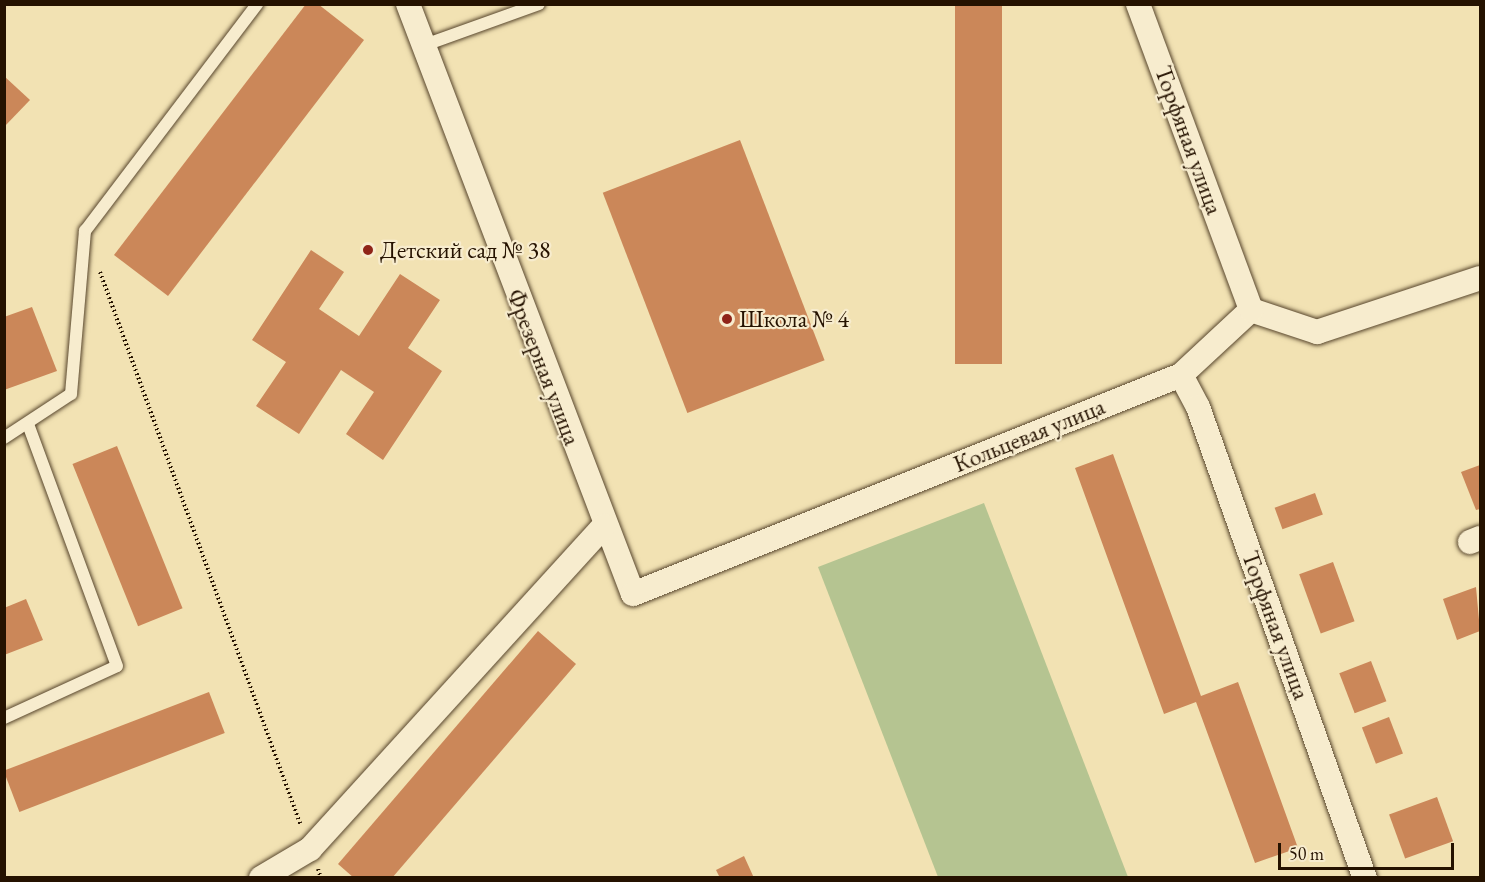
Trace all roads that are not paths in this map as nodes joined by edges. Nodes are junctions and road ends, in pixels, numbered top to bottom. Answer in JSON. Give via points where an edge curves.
{"nodes":[{"id":1,"x":257,"y":4,"type":"edge"},
{"id":2,"x":408,"y":4,"type":"edge"},
{"id":3,"x":539,"y":4,"type":"edge"},
{"id":4,"x":1138,"y":4,"type":"edge"},
{"id":5,"x":422,"y":46,"type":"junction"},
{"id":6,"x":1480,"y":278,"type":"edge"},
{"id":7,"x":1251,"y":310,"type":"junction"},
{"id":8,"x":1181,"y":375,"type":"junction"},
{"id":9,"x":27,"y":424,"type":"junction"},
{"id":10,"x":4,"y":438,"type":"edge"},
{"id":11,"x":604,"y":526,"type":"junction"},
{"id":12,"x":4,"y":718,"type":"edge"},
{"id":13,"x":261,"y":878,"type":"edge"},
{"id":14,"x":1365,"y":878,"type":"edge"}],
"edges":[{"from":1,"to":9,"type":"lane","via":[[85,231],[71,394]]},
{"from":2,"to":5,"type":"street","name":"Фрезерная улица"},
{"from":3,"to":5,"type":"lane"},
{"from":4,"to":7,"type":"street","name":"Торфяная улица"},
{"from":5,"to":11,"type":"street","name":"Фрезерная улица"},
{"from":6,"to":7,"type":"street","via":[[1317,332]]},
{"from":7,"to":8,"type":"street","name":"Кольцевая улица"},
{"from":8,"to":11,"type":"street","name":"Кольцевая улица","via":[[633,594]]},
{"from":8,"to":14,"type":"street","name":"Торфяная улица","via":[[1198,407]]},
{"from":9,"to":10,"type":"lane"},
{"from":9,"to":12,"type":"lane","via":[[117,666]]},
{"from":11,"to":13,"type":"street","via":[[310,849]]}]}
